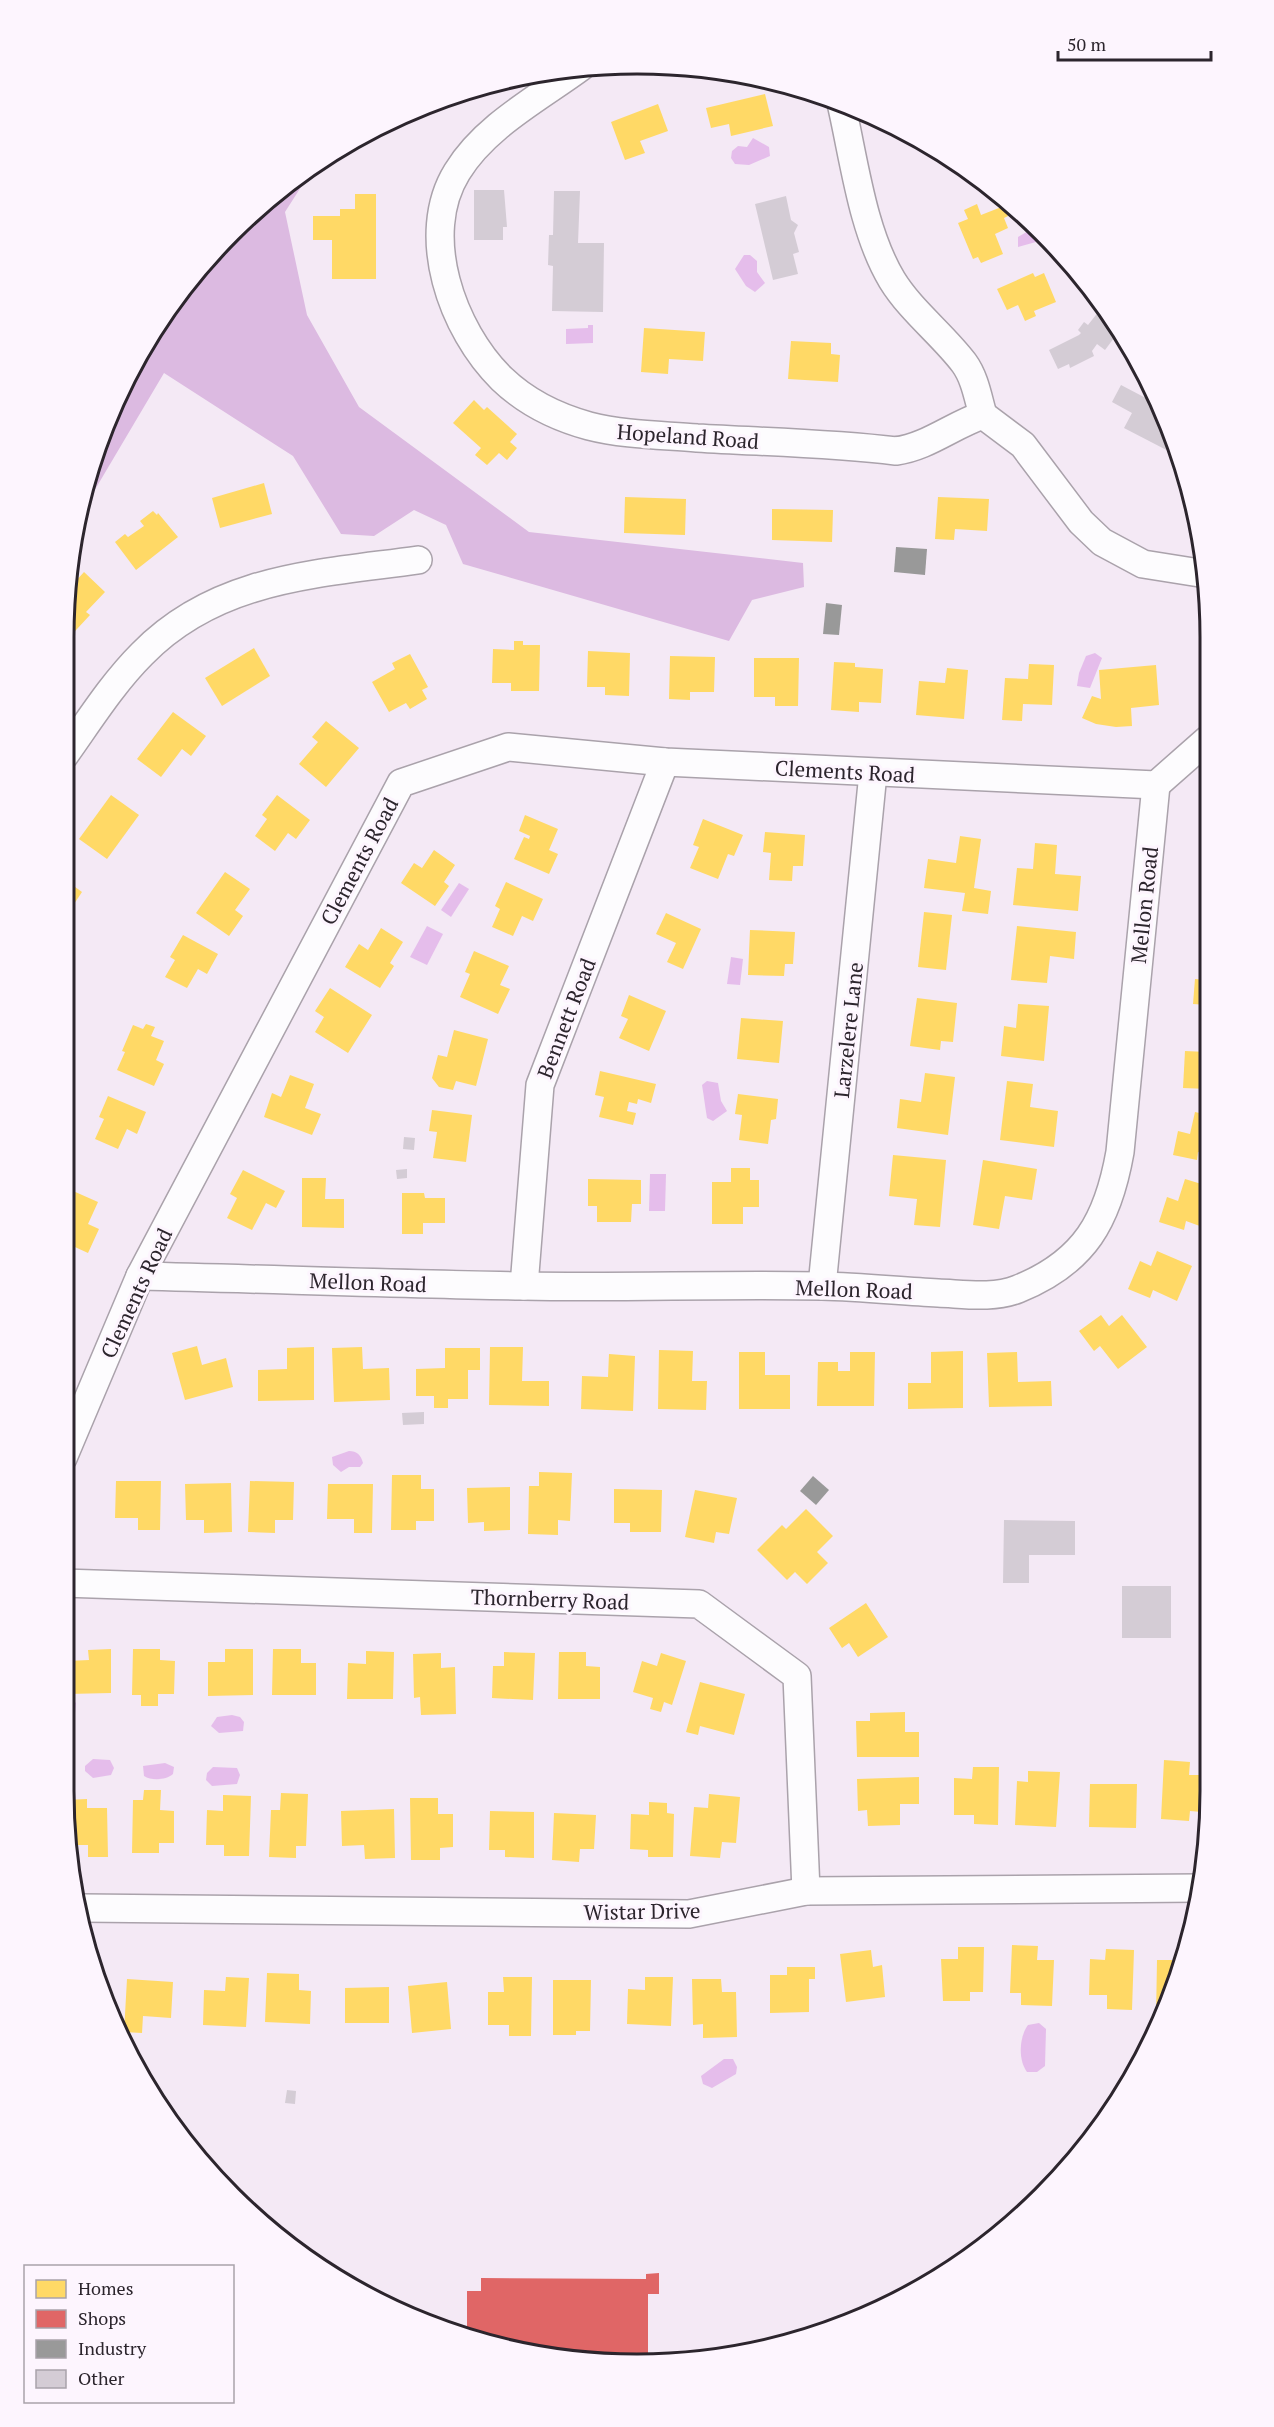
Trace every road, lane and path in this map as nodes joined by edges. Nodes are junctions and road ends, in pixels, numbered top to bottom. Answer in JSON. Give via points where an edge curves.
{"nodes":[{"id":1,"x":567,"y":78,"type":"edge"},
{"id":2,"x":843,"y":112,"type":"edge"},
{"id":3,"x":983,"y":415,"type":"junction"},
{"id":4,"x":418,"y":560,"type":"dead end"},
{"id":5,"x":1197,"y":573,"type":"edge"},
{"id":6,"x":74,"y":742,"type":"edge"},
{"id":7,"x":1200,"y":746,"type":"edge"},
{"id":8,"x":665,"y":762,"type":"junction"},
{"id":9,"x":873,"y":773,"type":"junction"},
{"id":10,"x":1156,"y":785,"type":"junction"},
{"id":11,"x":140,"y":1276,"type":"junction"},
{"id":12,"x":524,"y":1286,"type":"junction"},
{"id":13,"x":822,"y":1286,"type":"junction"},
{"id":14,"x":74,"y":1432,"type":"edge"},
{"id":15,"x":74,"y":1583,"type":"edge"},
{"id":16,"x":1192,"y":1888,"type":"edge"},
{"id":17,"x":806,"y":1891,"type":"junction"},
{"id":18,"x":86,"y":1908,"type":"edge"}],
"edges":[{"from":1,"to":3,"type":"street","name":"Hopeland Road","via":[[477,145],[449,186],[440,217],[444,271],[454,303],[469,335],[503,380],[529,401],[559,416],[622,433],[896,451],[922,444]]},
{"from":2,"to":3,"type":"street","via":[[869,223],[884,264],[902,295],[965,364]]},
{"from":3,"to":5,"type":"street","via":[[1023,445],[1102,542],[1143,564]]},
{"from":4,"to":6,"type":"street","via":[[292,578],[210,603],[143,652]]},
{"from":7,"to":10,"type":"street"},
{"from":8,"to":9,"type":"street","name":"Clements Road"},
{"from":8,"to":11,"type":"street","name":"Clements Road","via":[[508,747],[400,783]]},
{"from":8,"to":12,"type":"street","name":"Bennett Road","via":[[540,1085]]},
{"from":9,"to":10,"type":"street","name":"Clements Road"},
{"from":9,"to":13,"type":"street","name":"Larzelere Lane"},
{"from":10,"to":13,"type":"street","name":"Mellon Road","via":[[1120,1152],[1112,1196],[1091,1235],[1064,1263],[1015,1291],[982,1295]]},
{"from":11,"to":12,"type":"street","name":"Mellon Road"},
{"from":11,"to":14,"type":"street","name":"Clements Road"},
{"from":12,"to":13,"type":"street","name":"Mellon Road"},
{"from":15,"to":17,"type":"street","name":"Thornberry Road","via":[[699,1604],[797,1676]]},
{"from":16,"to":17,"type":"street","name":"Wistar Drive"},
{"from":17,"to":18,"type":"street","name":"Wistar Drive","via":[[689,1914]]}]}
